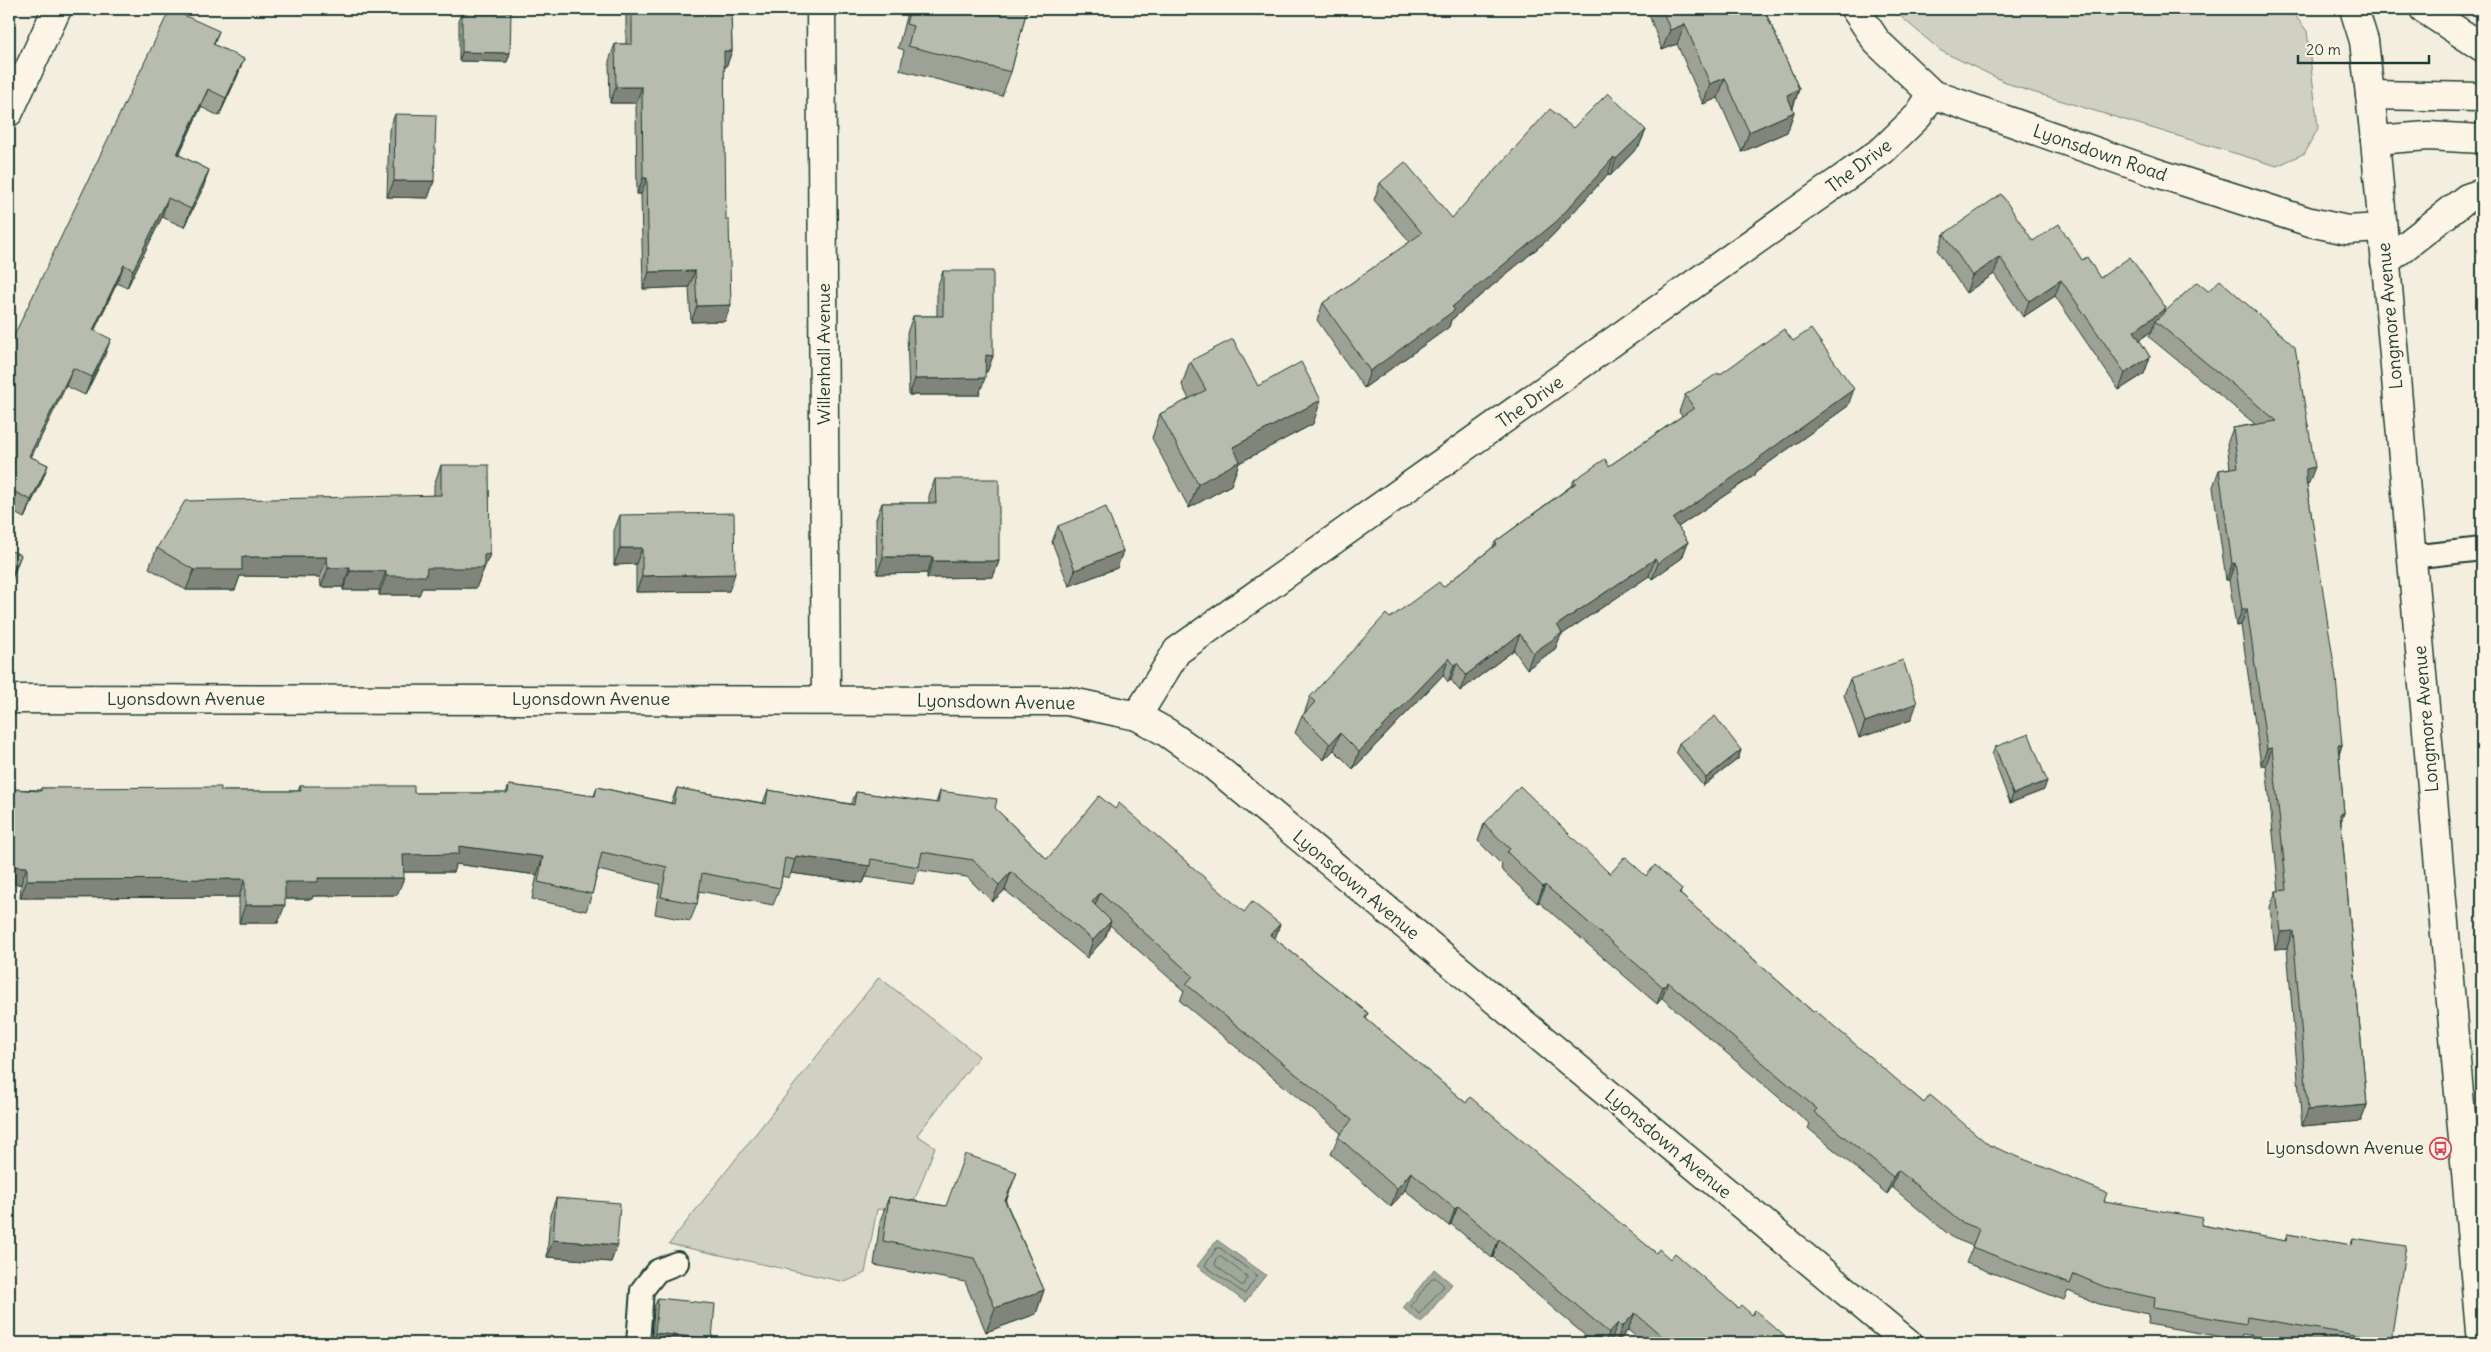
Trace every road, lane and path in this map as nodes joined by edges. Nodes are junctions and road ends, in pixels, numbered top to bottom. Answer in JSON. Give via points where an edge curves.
{"nodes":[{"id":1,"x":57,"y":9,"type":"edge"},
{"id":2,"x":821,"y":9,"type":"edge"},
{"id":3,"x":1855,"y":9,"type":"edge"},
{"id":4,"x":2354,"y":9,"type":"edge"},
{"id":5,"x":2424,"y":9,"type":"edge"},
{"id":6,"x":2482,"y":48,"type":"edge"},
{"id":7,"x":1932,"y":94,"type":"junction"},
{"id":8,"x":2370,"y":95,"type":"junction"},
{"id":9,"x":2482,"y":98,"type":"edge"},
{"id":10,"x":9,"y":112,"type":"edge"},
{"id":11,"x":2482,"y":139,"type":"edge"},
{"id":12,"x":2375,"y":140,"type":"junction"},
{"id":13,"x":2482,"y":193,"type":"edge"},
{"id":14,"x":2382,"y":228,"type":"junction"},
{"id":15,"x":2385,"y":262,"type":"junction"},
{"id":16,"x":2482,"y":549,"type":"edge"},
{"id":17,"x":2411,"y":557,"type":"junction"},
{"id":18,"x":9,"y":699,"type":"edge"},
{"id":19,"x":826,"y":699,"type":"junction"},
{"id":20,"x":1137,"y":716,"type":"junction"},
{"id":21,"x":677,"y":1263,"type":"dead end"},
{"id":22,"x":638,"y":1343,"type":"edge"},
{"id":23,"x":1908,"y":1343,"type":"edge"},
{"id":24,"x":2481,"y":1343,"type":"edge"}],
"edges":[{"from":1,"to":10,"type":"street"},
{"from":2,"to":19,"type":"street","name":"Willenhall Avenue"},
{"from":3,"to":7,"type":"street","name":"Lyonsdown Road","via":[[1877,42]]},
{"from":4,"to":8,"type":"street","via":[[2364,41]]},
{"from":5,"to":6,"type":"street"},
{"from":7,"to":14,"type":"street","name":"Lyonsdown Road","via":[[2151,171],[2310,222],[2347,230]]},
{"from":7,"to":20,"type":"street","name":"The Drive","via":[[1918,116],[1883,150],[1177,651]]},
{"from":8,"to":9,"type":"street"},
{"from":8,"to":12,"type":"street","name":"Longmore Avenue"},
{"from":11,"to":12,"type":"street","via":[[2428,136]]},
{"from":12,"to":14,"type":"street","name":"Longmore Avenue"},
{"from":13,"to":15,"type":"street","via":[[2467,198]]},
{"from":14,"to":15,"type":"street","name":"Longmore Avenue"},
{"from":15,"to":17,"type":"street","name":"Longmore Avenue"},
{"from":16,"to":17,"type":"lane"},
{"from":17,"to":24,"type":"street","name":"Longmore Avenue"},
{"from":18,"to":19,"type":"street","name":"Lyonsdown Avenue"},
{"from":19,"to":20,"type":"street","name":"Lyonsdown Avenue","via":[[1067,701]]},
{"from":20,"to":23,"type":"street","name":"Lyonsdown Avenue","via":[[1209,762]]},
{"from":21,"to":22,"type":"lane","via":[[657,1271],[642,1290]]}]}
